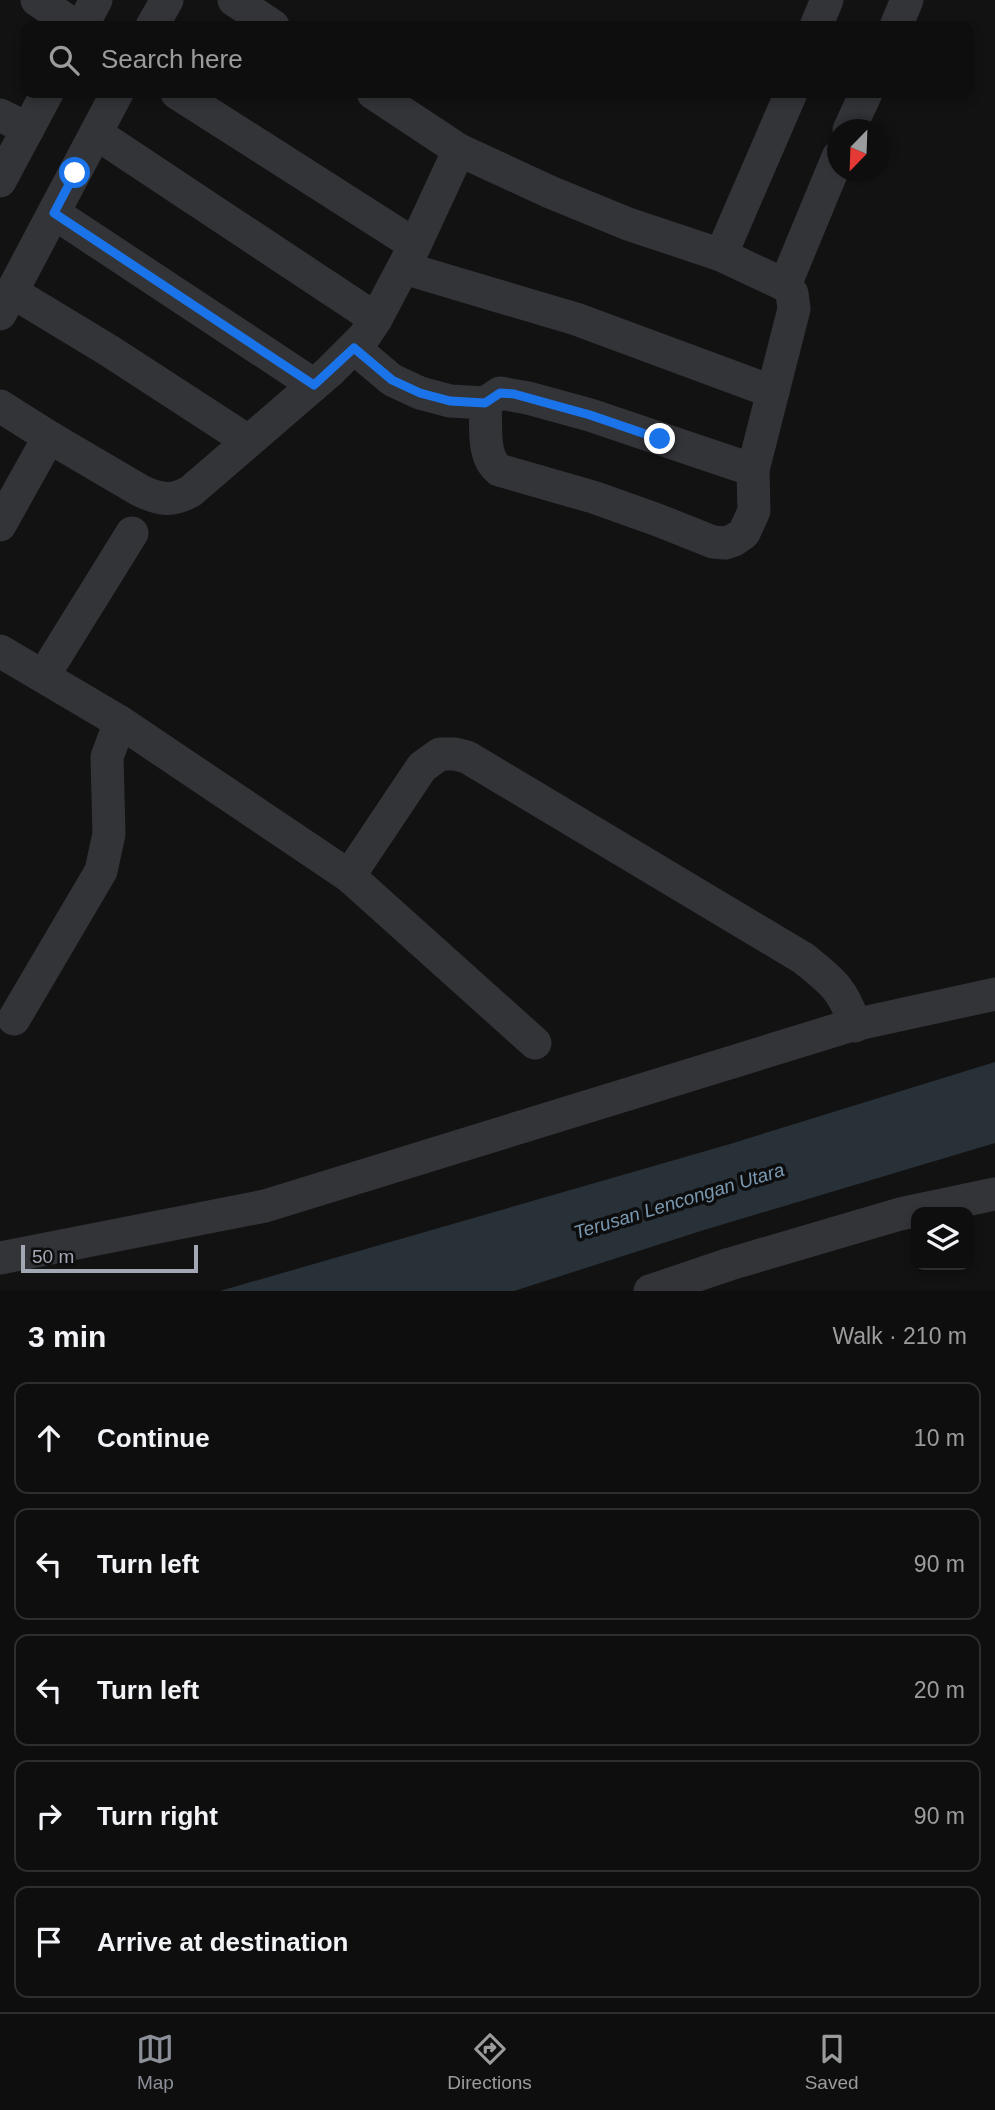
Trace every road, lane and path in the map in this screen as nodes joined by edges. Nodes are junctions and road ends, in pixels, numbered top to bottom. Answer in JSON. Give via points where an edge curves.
{"nodes":[{"id":1,"x":37,"y":0,"type":"edge"},
{"id":2,"x":96,"y":0,"type":"edge"},
{"id":3,"x":167,"y":0,"type":"edge"},
{"id":4,"x":234,"y":0,"type":"edge"},
{"id":5,"x":827,"y":0,"type":"edge"},
{"id":6,"x":907,"y":0,"type":"edge"},
{"id":7,"x":68,"y":21,"type":"edge"},
{"id":8,"x":85,"y":21,"type":"edge"},
{"id":9,"x":155,"y":21,"type":"edge"},
{"id":10,"x":266,"y":21,"type":"edge"},
{"id":11,"x":819,"y":21,"type":"edge"},
{"id":12,"x":897,"y":21,"type":"edge"},
{"id":13,"x":41,"y":98,"type":"edge"},
{"id":14,"x":115,"y":98,"type":"edge"},
{"id":15,"x":184,"y":98,"type":"edge"},
{"id":16,"x":381,"y":98,"type":"edge"},
{"id":17,"x":789,"y":98,"type":"edge"},
{"id":18,"x":864,"y":98,"type":"edge"},
{"id":19,"x":854,"y":119,"type":"edge"},
{"id":20,"x":14,"y":122,"type":"edge"},
{"id":21,"x":97,"y":134,"type":"junction"},
{"id":22,"x":459,"y":150,"type":"junction"},
{"id":23,"x":0,"y":181,"type":"edge"},
{"id":24,"x":828,"y":182,"type":"edge"},
{"id":25,"x":54,"y":213,"type":"junction"},
{"id":26,"x":721,"y":255,"type":"junction"},
{"id":27,"x":409,"y":257,"type":"junction"},
{"id":28,"x":785,"y":285,"type":"junction"},
{"id":29,"x":6,"y":303,"type":"edge"},
{"id":30,"x":376,"y":319,"type":"junction"},
{"id":31,"x":354,"y":348,"type":"junction"},
{"id":32,"x":314,"y":385,"type":"junction"},
{"id":33,"x":773,"y":392,"type":"junction"},
{"id":34,"x":485,"y":403,"type":"junction"},
{"id":35,"x":0,"y":405,"type":"edge"},
{"id":36,"x":49,"y":437,"type":"junction"},
{"id":37,"x":248,"y":441,"type":"junction"},
{"id":38,"x":753,"y":470,"type":"junction"},
{"id":39,"x":0,"y":525,"type":"edge"},
{"id":40,"x":132,"y":533,"type":"dead end"},
{"id":41,"x":0,"y":651,"type":"edge"},
{"id":42,"x":44,"y":675,"type":"junction"},
{"id":43,"x":120,"y":722,"type":"junction"},
{"id":44,"x":349,"y":876,"type":"junction"},
{"id":45,"x":995,"y":994,"type":"edge"},
{"id":46,"x":14,"y":1019,"type":"dead end"},
{"id":47,"x":855,"y":1026,"type":"junction"},
{"id":48,"x":535,"y":1043,"type":"dead end"},
{"id":49,"x":995,"y":1194,"type":"edge"},
{"id":50,"x":0,"y":1258,"type":"edge"},
{"id":51,"x":650,"y":1291,"type":"edge"}],
"edges":[{"from":1,"to":7,"type":"street"},
{"from":2,"to":8,"type":"street"},
{"from":3,"to":9,"type":"street"},
{"from":4,"to":10,"type":"street"},
{"from":5,"to":11,"type":"street"},
{"from":6,"to":12,"type":"street"},
{"from":13,"to":20,"type":"street"},
{"from":14,"to":21,"type":"street"},
{"from":15,"to":27,"type":"street"},
{"from":16,"to":22,"type":"street"},
{"from":17,"to":26,"type":"street"},
{"from":18,"to":19,"type":"street"},
{"from":20,"to":23,"type":"street"},
{"from":21,"to":25,"type":"street"},
{"from":21,"to":30,"type":"street"},
{"from":22,"to":26,"type":"street","via":[[628,224]]},
{"from":22,"to":27,"type":"street"},
{"from":24,"to":28,"type":"street"},
{"from":25,"to":29,"type":"street"},
{"from":25,"to":32,"type":"street"},
{"from":26,"to":28,"type":"street"},
{"from":27,"to":30,"type":"street"},
{"from":27,"to":33,"type":"street"},
{"from":28,"to":33,"type":"street","via":[[792,293],[794,309]]},
{"from":29,"to":37,"type":"street","via":[[108,350]]},
{"from":30,"to":31,"type":"street"},
{"from":31,"to":32,"type":"street"},
{"from":31,"to":34,"type":"street","via":[[392,380],[420,393]]},
{"from":32,"to":37,"type":"street"},
{"from":33,"to":38,"type":"street"},
{"from":34,"to":38,"type":"street","via":[[500,393],[528,398]]},
{"from":34,"to":38,"type":"street","via":[[487,454],[499,470],[593,497],[713,542],[725,543],[744,533],[754,511]]},
{"from":35,"to":36,"type":"street"},
{"from":36,"to":37,"type":"street","via":[[141,491],[168,500],[191,491]]},
{"from":36,"to":39,"type":"street"},
{"from":40,"to":42,"type":"street"},
{"from":41,"to":42,"type":"street"},
{"from":42,"to":43,"type":"street"},
{"from":43,"to":44,"type":"street"},
{"from":43,"to":46,"type":"street","via":[[107,757],[109,834],[101,871]]},
{"from":44,"to":47,"type":"street","via":[[422,767],[440,754],[467,757],[803,958],[835,982]]},
{"from":44,"to":48,"type":"street"},
{"from":45,"to":47,"type":"street"},
{"from":47,"to":50,"type":"street","via":[[265,1206]]},
{"from":49,"to":51,"type":"street","via":[[900,1214]]}]}
